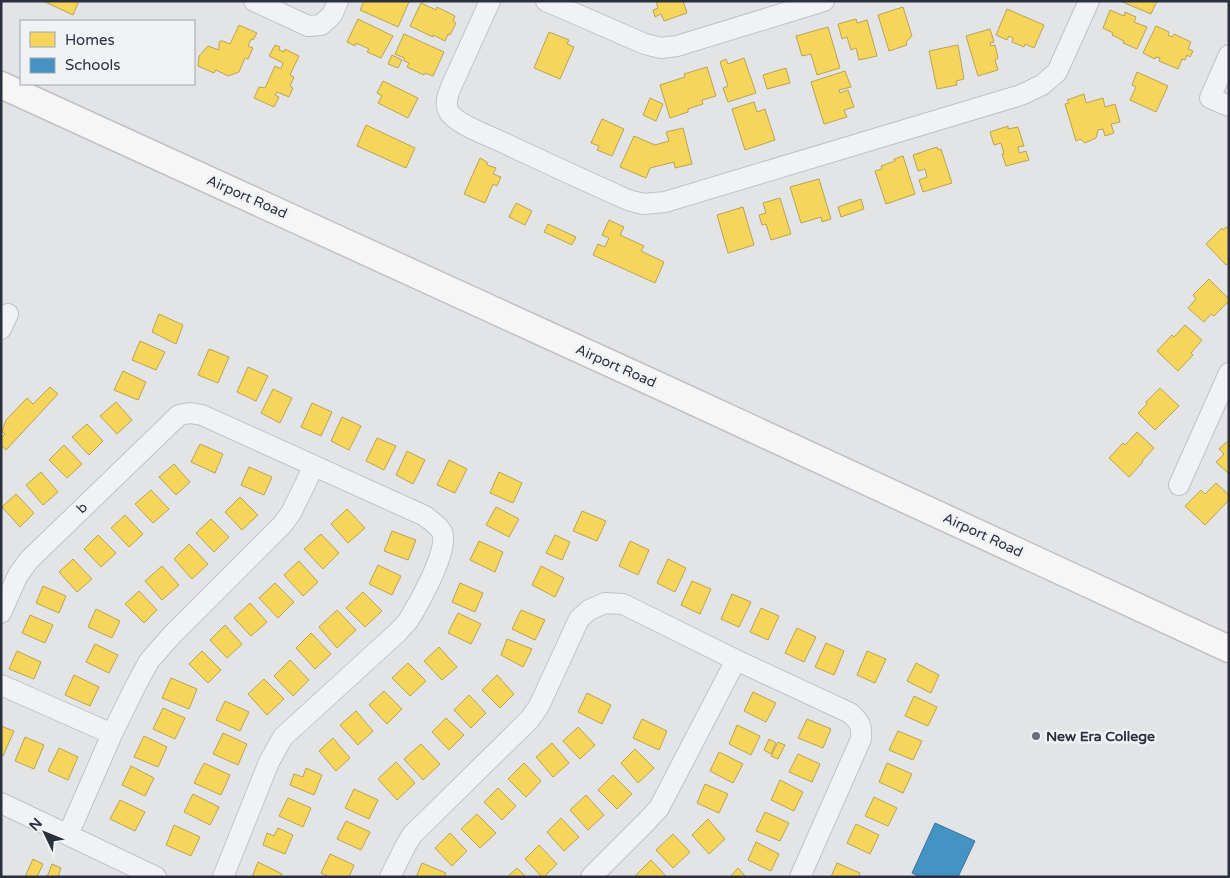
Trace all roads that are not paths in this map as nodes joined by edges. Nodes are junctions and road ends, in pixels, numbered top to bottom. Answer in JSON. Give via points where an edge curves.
{"nodes":[{"id":1,"x":254,"y":1,"type":"edge"},
{"id":2,"x":338,"y":1,"type":"edge"},
{"id":3,"x":490,"y":1,"type":"edge"},
{"id":4,"x":546,"y":1,"type":"edge"},
{"id":5,"x":824,"y":1,"type":"edge"},
{"id":6,"x":1089,"y":1,"type":"edge"},
{"id":7,"x":1229,"y":55,"type":"edge"},
{"id":8,"x":1,"y":86,"type":"edge"},
{"id":9,"x":1229,"y":106,"type":"edge"},
{"id":10,"x":1229,"y":373,"type":"edge"},
{"id":11,"x":314,"y":466,"type":"junction"},
{"id":12,"x":1179,"y":485,"type":"dead end"},
{"id":13,"x":1,"y":613,"type":"edge"},
{"id":14,"x":1229,"y":649,"type":"edge"},
{"id":15,"x":736,"y":660,"type":"junction"},
{"id":16,"x":1,"y":685,"type":"edge"},
{"id":17,"x":112,"y":734,"type":"junction"},
{"id":18,"x":1,"y":803,"type":"edge"},
{"id":19,"x":68,"y":835,"type":"junction"},
{"id":20,"x":124,"y":870,"type":"edge"},
{"id":21,"x":156,"y":877,"type":"edge"},
{"id":22,"x":223,"y":877,"type":"edge"},
{"id":23,"x":390,"y":877,"type":"edge"},
{"id":24,"x":591,"y":877,"type":"edge"},
{"id":25,"x":800,"y":877,"type":"edge"}],
"edges":[{"from":1,"to":2,"type":"street","via":[[308,26],[321,26],[332,15]]},
{"from":3,"to":6,"type":"street","via":[[446,100],[450,115],[462,124],[537,159],[628,200],[644,204],[665,202],[821,156],[1020,95],[1042,85],[1057,72]]},
{"from":4,"to":5,"type":"street","via":[[661,48]]},
{"from":7,"to":9,"type":"street","via":[[1210,98]]},
{"from":8,"to":14,"type":"main road","name":"Airport Road"},
{"from":10,"to":12,"type":"street"},
{"from":11,"to":13,"type":"street","name":"b","via":[[202,415],[179,415],[28,560]]},
{"from":11,"to":17,"type":"street","via":[[282,525],[149,661]]},
{"from":11,"to":22,"type":"street","via":[[425,516],[443,534],[442,548],[424,593],[407,622],[283,738],[269,762]]},
{"from":15,"to":23,"type":"street","via":[[623,604],[605,603],[589,610],[579,619],[535,713],[412,834]]},
{"from":15,"to":24,"type":"street","via":[[659,808]]},
{"from":15,"to":25,"type":"street","via":[[850,713],[862,730],[861,739]]},
{"from":16,"to":17,"type":"street"},
{"from":17,"to":19,"type":"street"},
{"from":18,"to":19,"type":"street"},
{"from":19,"to":20,"type":"street"},
{"from":20,"to":21,"type":"street"}]}
